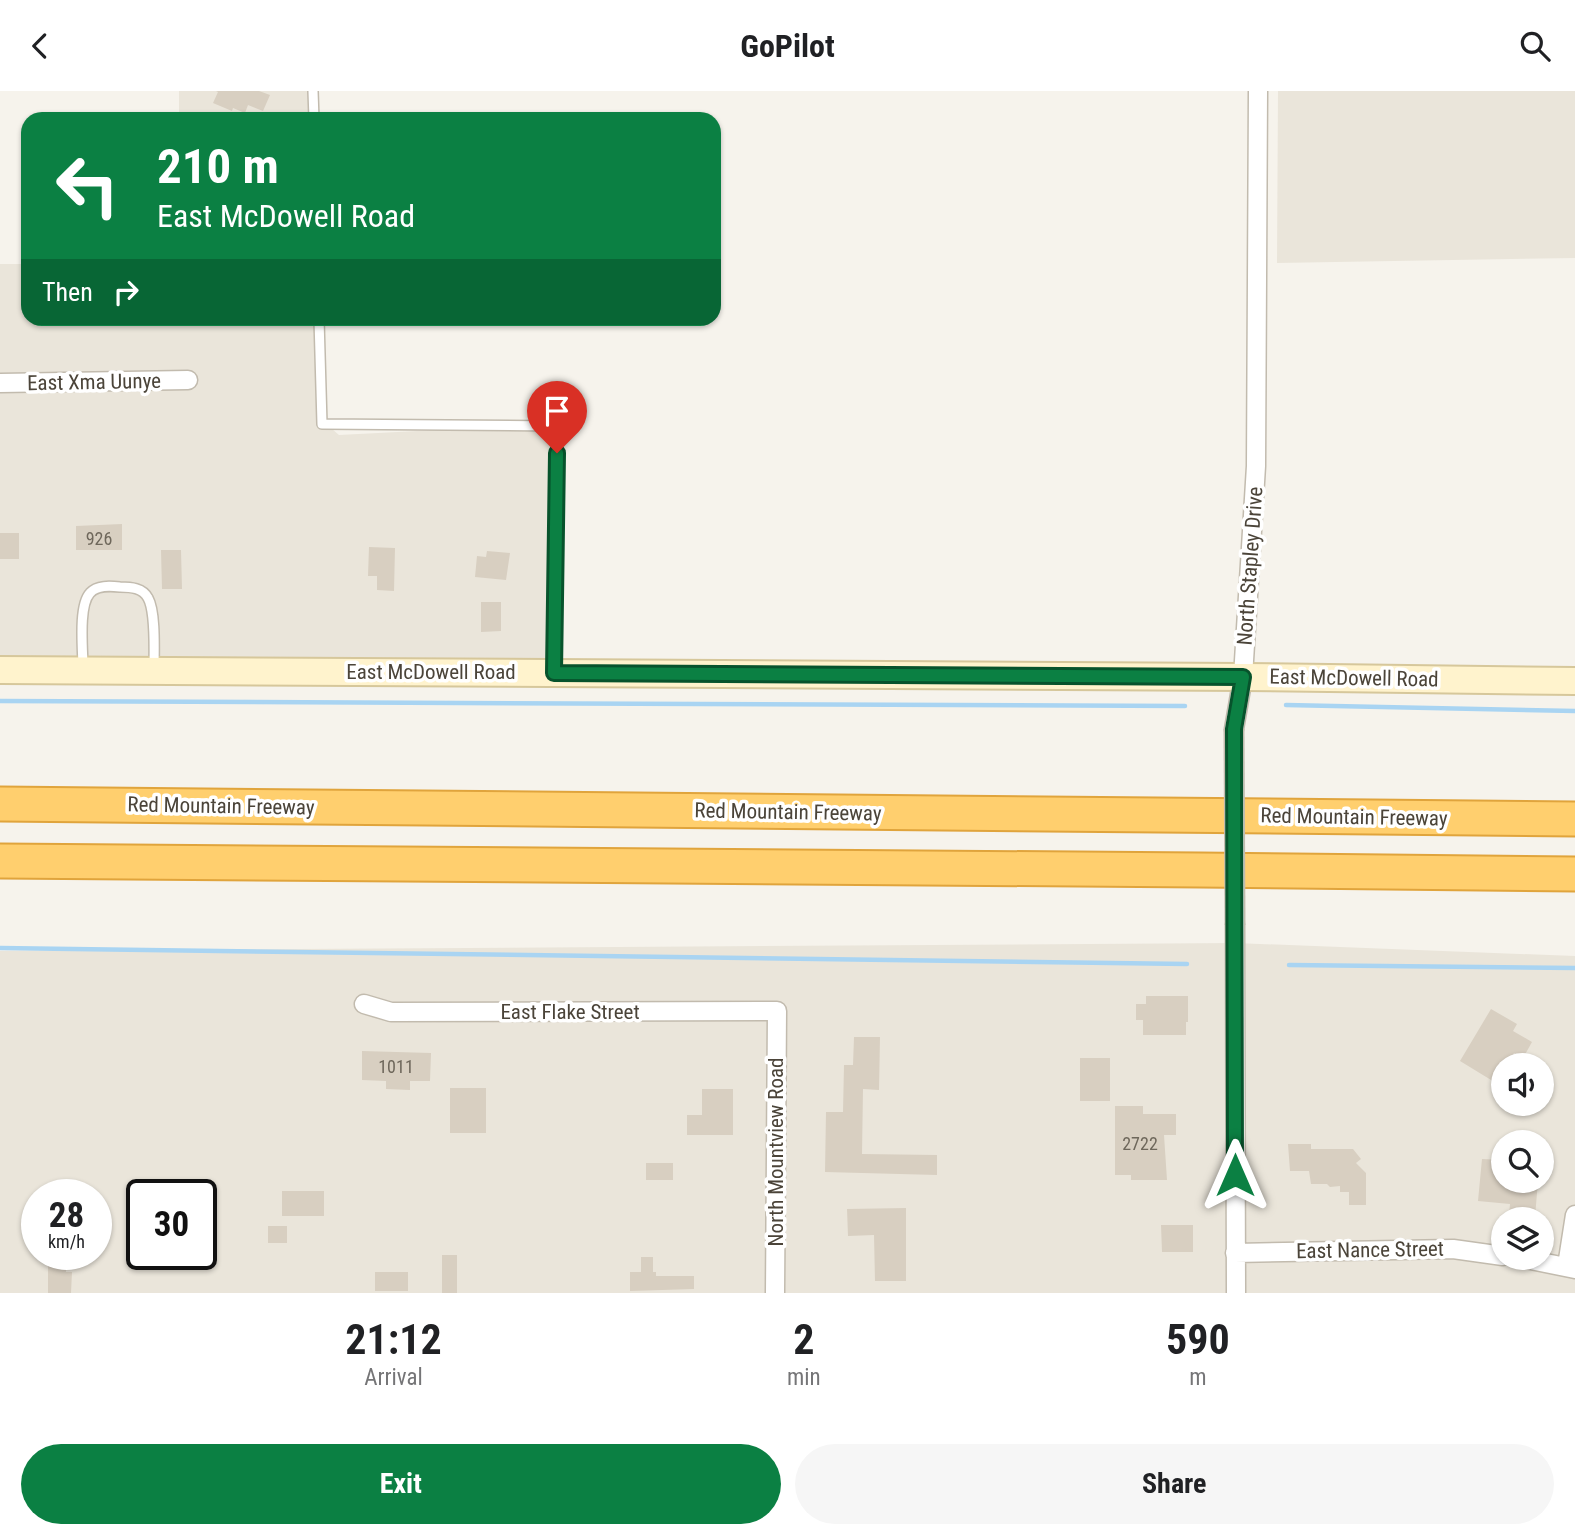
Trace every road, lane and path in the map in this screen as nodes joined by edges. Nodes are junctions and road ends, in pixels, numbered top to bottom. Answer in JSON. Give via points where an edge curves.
{"nodes":[{"id":1,"x":313,"y":91,"type":"edge"},
{"id":2,"x":1258,"y":91,"type":"edge"},
{"id":3,"x":314,"y":112,"type":"edge"},
{"id":4,"x":319,"y":326,"type":"edge"},
{"id":5,"x":188,"y":380,"type":"dead end"},
{"id":6,"x":0,"y":383,"type":"edge"},
{"id":7,"x":0,"y":670,"type":"edge"},
{"id":8,"x":83,"y":670,"type":"junction"},
{"id":9,"x":154,"y":670,"type":"junction"},
{"id":10,"x":554,"y":673,"type":"junction"},
{"id":11,"x":1243,"y":677,"type":"junction"},
{"id":12,"x":1575,"y":681,"type":"edge"},
{"id":13,"x":0,"y":804,"type":"edge"},
{"id":14,"x":1575,"y":819,"type":"edge"},
{"id":15,"x":0,"y":861,"type":"edge"},
{"id":16,"x":1575,"y":874,"type":"edge"},
{"id":17,"x":364,"y":1004,"type":"dead end"},
{"id":18,"x":777,"y":1011,"type":"joint"},
{"id":19,"x":1575,"y":1215,"type":"edge"},
{"id":20,"x":1236,"y":1253,"type":"junction"},
{"id":21,"x":1491,"y":1254,"type":"edge"},
{"id":22,"x":1571,"y":1268,"type":"edge"},
{"id":23,"x":775,"y":1293,"type":"edge"},
{"id":24,"x":1236,"y":1293,"type":"edge"}],
"edges":[{"from":1,"to":3,"type":"lane"},
{"from":2,"to":11,"type":"street","name":"North Stapley Drive","via":[[1256,466]]},
{"from":4,"to":10,"type":"lane","via":[[322,424],[557,426]]},
{"from":5,"to":6,"type":"street","name":"East Xma Uunye"},
{"from":7,"to":8,"type":"street","name":"East McDowell Road"},
{"from":8,"to":9,"type":"street","name":"East McDowell Road"},
{"from":8,"to":9,"type":"lane","via":[[84,604],[90,592],[102,586],[144,591],[152,612]]},
{"from":9,"to":10,"type":"street","name":"East McDowell Road"},
{"from":10,"to":11,"type":"street","name":"East McDowell Road"},
{"from":11,"to":12,"type":"street","name":"East McDowell Road"},
{"from":11,"to":20,"type":"street","name":"North Stapley Drive","bridge":true,"via":[[1234,729]]},
{"from":13,"to":14,"type":"highway","name":"Red Mountain Freeway"},
{"from":15,"to":16,"type":"highway"},
{"from":17,"to":18,"type":"street","name":"East Flake Street","via":[[391,1012]]},
{"from":18,"to":23,"type":"street","name":"North Mountview Road"},
{"from":19,"to":22,"type":"street"},
{"from":20,"to":21,"type":"street","name":"East Nance Street","via":[[1453,1249]]},
{"from":20,"to":24,"type":"street","name":"North Stapley Drive"}]}
